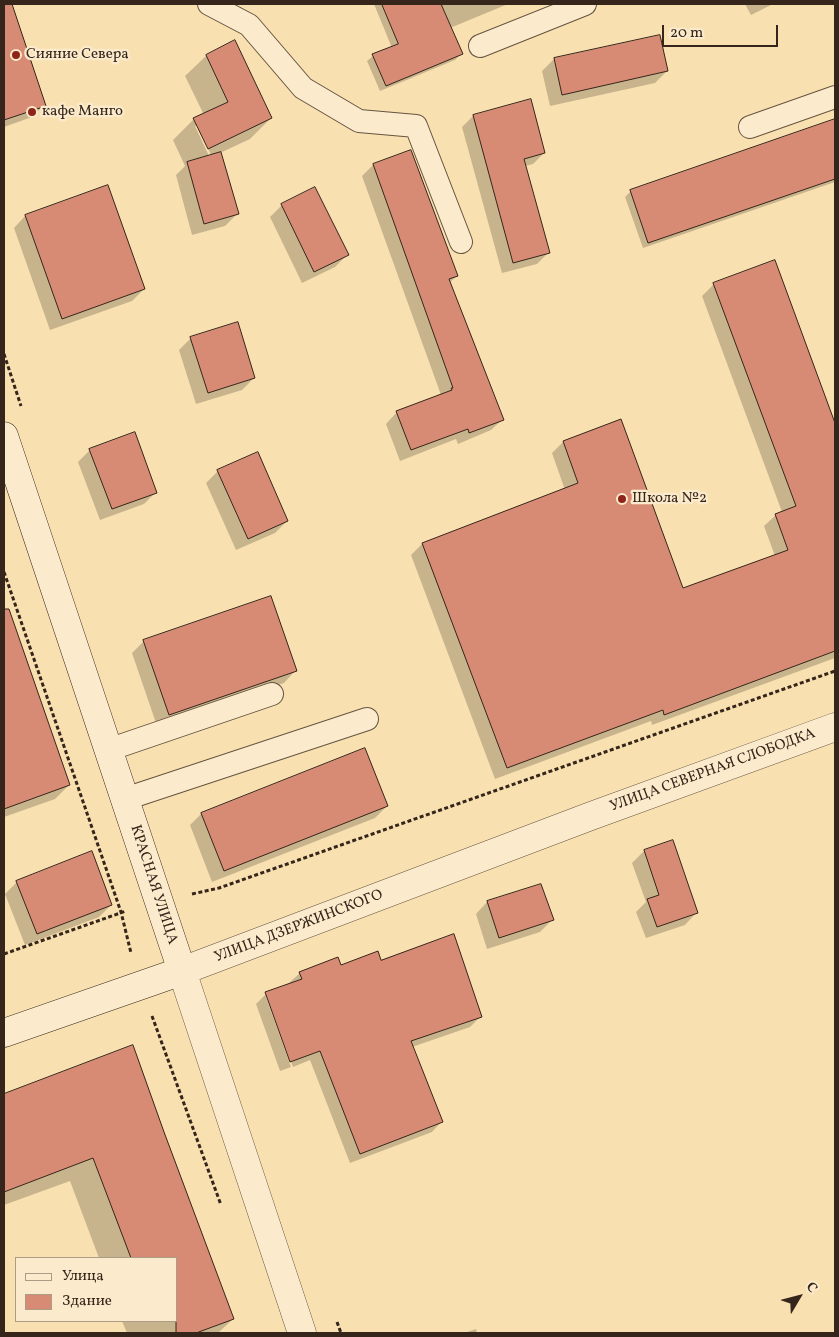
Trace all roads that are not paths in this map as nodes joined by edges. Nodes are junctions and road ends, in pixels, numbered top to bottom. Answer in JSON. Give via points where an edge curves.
{"nodes":[{"id":1,"x":209,"y":4,"type":"edge"},
{"id":2,"x":585,"y":4,"type":"edge"},
{"id":3,"x":480,"y":46,"type":"dead end"},
{"id":4,"x":835,"y":97,"type":"edge"},
{"id":5,"x":750,"y":127,"type":"dead end"},
{"id":6,"x":461,"y":242,"type":"dead end"},
{"id":7,"x":4,"y":436,"type":"edge"},
{"id":8,"x":272,"y":694,"type":"dead end"},
{"id":9,"x":366,"y":719,"type":"dead end"},
{"id":10,"x":835,"y":727,"type":"edge"},
{"id":11,"x":108,"y":750,"type":"junction"},
{"id":12,"x":125,"y":800,"type":"junction"},
{"id":13,"x":592,"y":816,"type":"joint"},
{"id":14,"x":182,"y":971,"type":"junction"},
{"id":15,"x":4,"y":1033,"type":"edge"},
{"id":16,"x":302,"y":1333,"type":"edge"}],
"edges":[{"from":1,"to":6,"type":"lane","via":[[249,25],[303,88],[311,93],[359,121],[416,126]]},
{"from":2,"to":3,"type":"lane"},
{"from":4,"to":5,"type":"lane"},
{"from":7,"to":11,"type":"street","name":"КРАСНАЯ УЛИЦА"},
{"from":8,"to":11,"type":"lane"},
{"from":9,"to":12,"type":"lane"},
{"from":10,"to":13,"type":"street","name":"УЛИЦА СЕВЕРНАЯ СЛОБОДКА"},
{"from":11,"to":12,"type":"street","name":"КРАСНАЯ УЛИЦА"},
{"from":12,"to":14,"type":"street","name":"КРАСНАЯ УЛИЦА"},
{"from":13,"to":14,"type":"street","name":"УЛИЦА ДЗЕРЖИНСКОГО"},
{"from":14,"to":15,"type":"street","name":"УЛИЦА ДЗЕРЖИНСКОГО"},
{"from":14,"to":16,"type":"street","name":"КРАСНАЯ УЛИЦА"}]}
